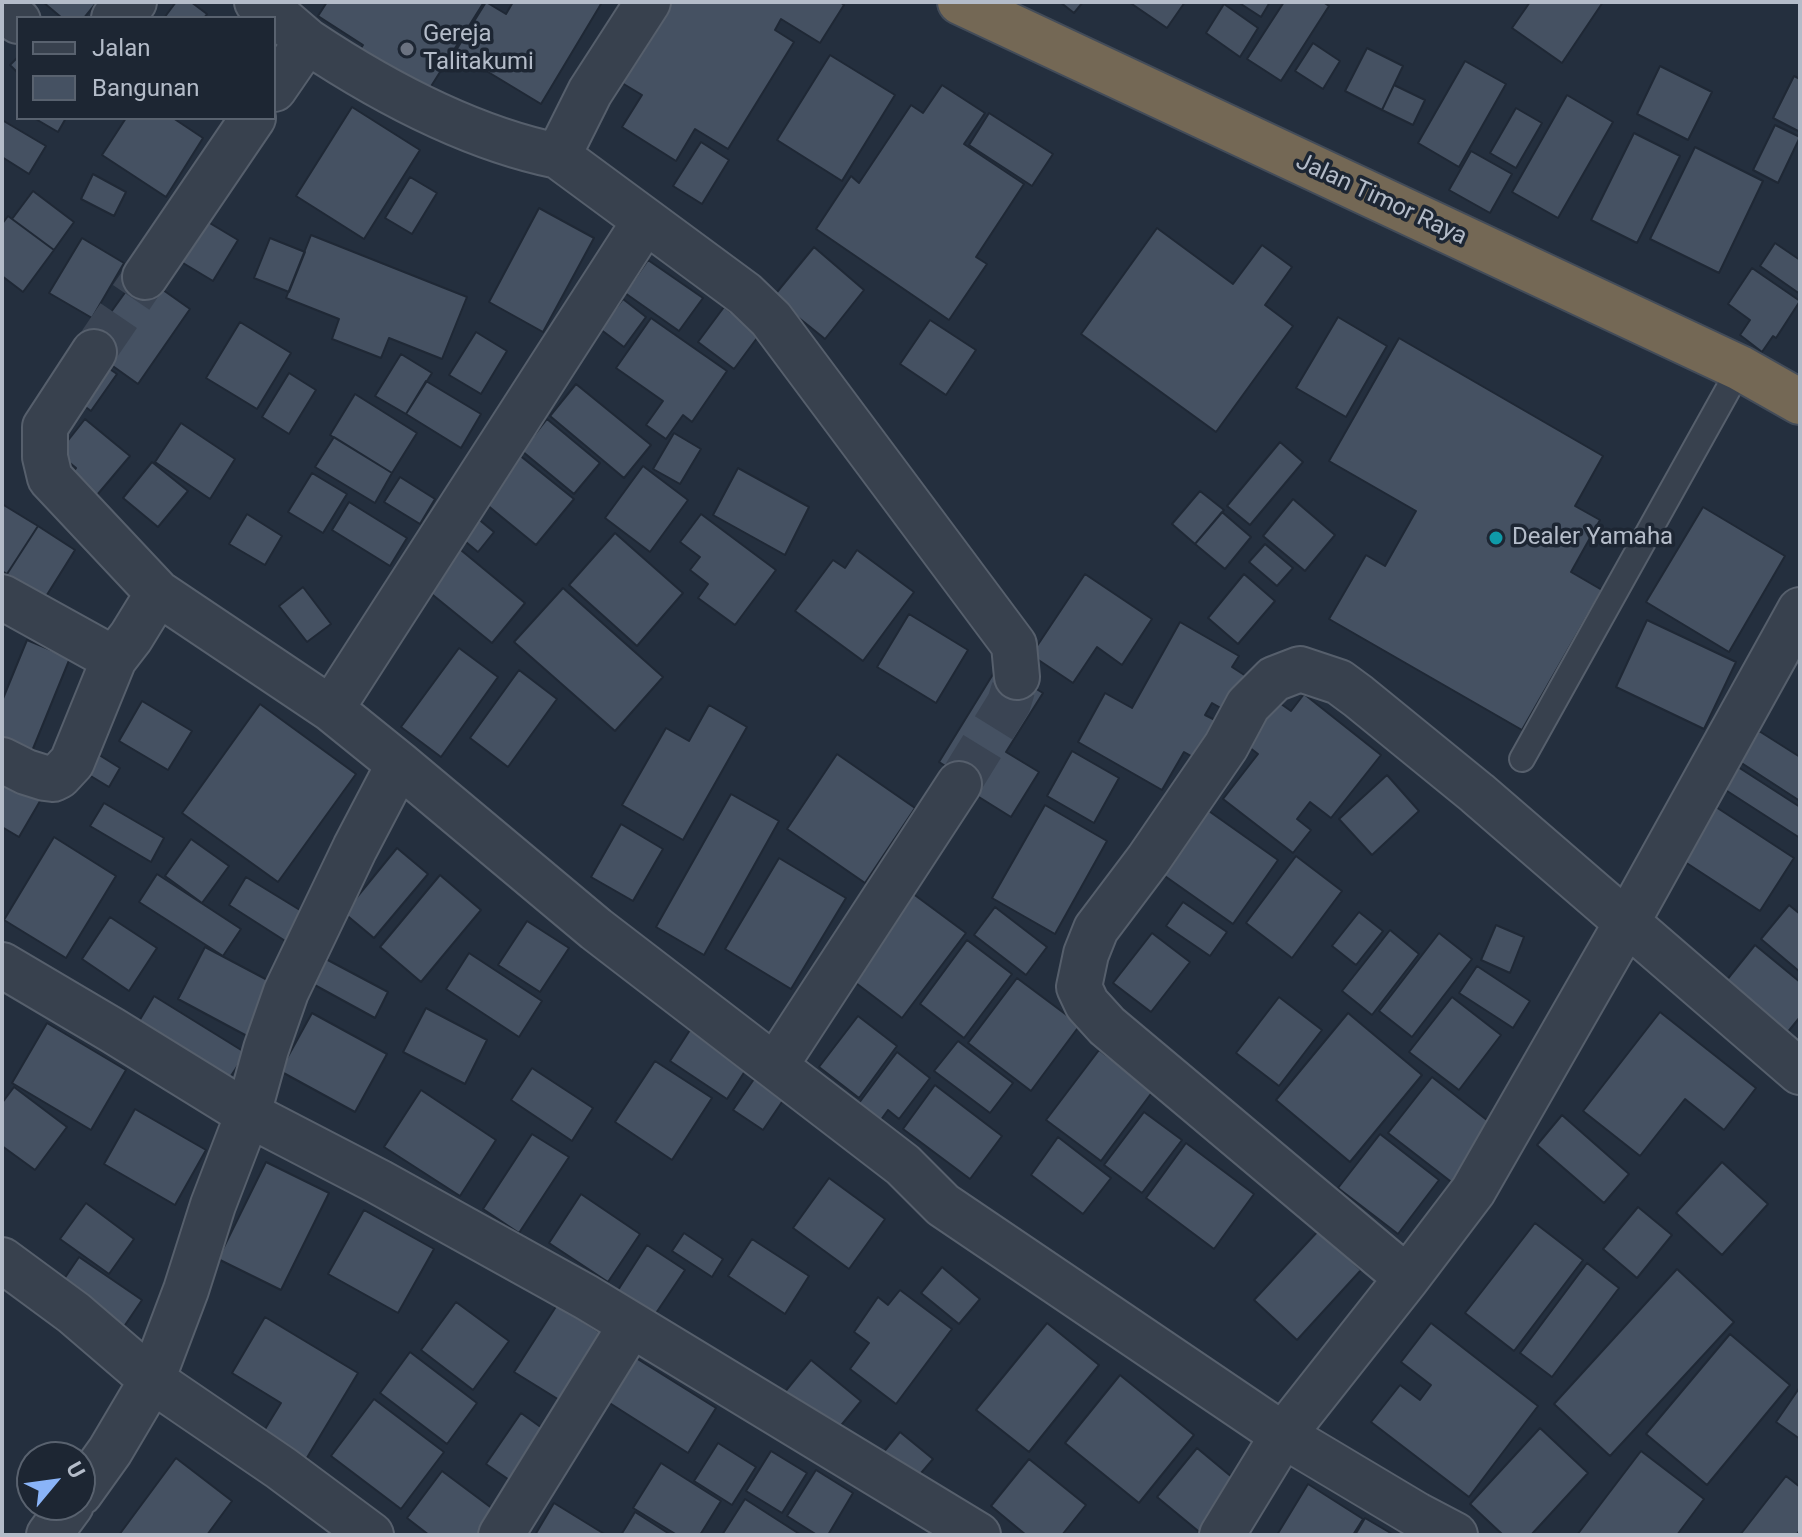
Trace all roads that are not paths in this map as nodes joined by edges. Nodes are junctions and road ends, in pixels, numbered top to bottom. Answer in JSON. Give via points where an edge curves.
{"nodes":[{"id":1,"x":134,"y":2,"type":"edge"},
{"id":2,"x":257,"y":2,"type":"edge"},
{"id":3,"x":648,"y":2,"type":"edge"},
{"id":4,"x":960,"y":2,"type":"edge"},
{"id":5,"x":116,"y":16,"type":"edge"},
{"id":6,"x":307,"y":41,"type":"junction"},
{"id":7,"x":276,"y":86,"type":"edge"},
{"id":8,"x":252,"y":120,"type":"edge"},
{"id":9,"x":558,"y":156,"type":"junction"},
{"id":10,"x":645,"y":221,"type":"junction"},
{"id":11,"x":145,"y":277,"type":"tunnel mouth"},
{"id":12,"x":94,"y":352,"type":"tunnel mouth"},
{"id":13,"x":1740,"y":368,"type":"junction"},
{"id":14,"x":1800,"y":402,"type":"edge"},
{"id":15,"x":158,"y":593,"type":"junction"},
{"id":16,"x":2,"y":597,"type":"edge"},
{"id":17,"x":1800,"y":610,"type":"edge"},
{"id":18,"x":114,"y":659,"type":"junction"},
{"id":19,"x":1017,"y":677,"type":"tunnel mouth"},
{"id":20,"x":331,"y":709,"type":"junction"},
{"id":21,"x":1522,"y":759,"type":"dead end"},
{"id":22,"x":2,"y":760,"type":"edge"},
{"id":23,"x":399,"y":764,"type":"junction"},
{"id":24,"x":959,"y":784,"type":"tunnel mouth"},
{"id":25,"x":1627,"y":922,"type":"junction"},
{"id":26,"x":2,"y":965,"type":"edge"},
{"id":27,"x":775,"y":1066,"type":"junction"},
{"id":28,"x":1800,"y":1072,"type":"edge"},
{"id":29,"x":248,"y":1114,"type":"junction"},
{"id":30,"x":2,"y":1260,"type":"edge"},
{"id":31,"x":1407,"y":1278,"type":"junction"},
{"id":32,"x":631,"y":1325,"type":"junction"},
{"id":33,"x":152,"y":1380,"type":"junction"},
{"id":34,"x":1283,"y":1435,"type":"junction"},
{"id":35,"x":96,"y":1471,"type":"edge"},
{"id":36,"x":371,"y":1535,"type":"edge"},
{"id":37,"x":501,"y":1535,"type":"edge"},
{"id":38,"x":978,"y":1535,"type":"edge"},
{"id":39,"x":1222,"y":1535,"type":"edge"},
{"id":40,"x":1455,"y":1535,"type":"edge"}],
"edges":[{"from":1,"to":5,"type":"street"},
{"from":2,"to":6,"type":"street"},
{"from":3,"to":9,"type":"street","via":[[590,92]]},
{"from":4,"to":13,"type":"highway","name":"Jalan Timor Raya"},
{"from":6,"to":7,"type":"street"},
{"from":6,"to":9,"type":"street","via":[[460,126]]},
{"from":8,"to":11,"type":"street"},
{"from":9,"to":10,"type":"street"},
{"from":10,"to":19,"type":"street","via":[[771,319],[1014,645]]},
{"from":10,"to":20,"type":"street"},
{"from":12,"to":15,"type":"street","via":[[45,427],[50,478]]},
{"from":13,"to":14,"type":"highway","name":"Jalan Timor Raya"},
{"from":13,"to":21,"type":"lane"},
{"from":15,"to":18,"type":"street"},
{"from":15,"to":20,"type":"street"},
{"from":16,"to":18,"type":"street"},
{"from":17,"to":25,"type":"street"},
{"from":18,"to":22,"type":"street","via":[[72,762],[59,776],[45,778]]},
{"from":20,"to":23,"type":"street"},
{"from":23,"to":27,"type":"street","via":[[596,929]]},
{"from":23,"to":29,"type":"street","via":[[286,992]]},
{"from":24,"to":27,"type":"street"},
{"from":25,"to":28,"type":"street"},
{"from":25,"to":31,"type":"street","via":[[1473,1191]]},
{"from":25,"to":31,"type":"street","via":[[1358,696],[1339,682],[1300,669],[1274,679],[1248,705],[1226,746],[1096,929],[1079,987],[1087,1004]]},
{"from":26,"to":29,"type":"street"},
{"from":27,"to":34,"type":"street","via":[[903,1165],[943,1205]]},
{"from":29,"to":32,"type":"street"},
{"from":29,"to":33,"type":"street"},
{"from":30,"to":33,"type":"street"},
{"from":31,"to":34,"type":"street"},
{"from":32,"to":37,"type":"street"},
{"from":32,"to":38,"type":"street"},
{"from":33,"to":35,"type":"street"},
{"from":33,"to":36,"type":"street"},
{"from":34,"to":39,"type":"street"},
{"from":34,"to":40,"type":"street"}]}
